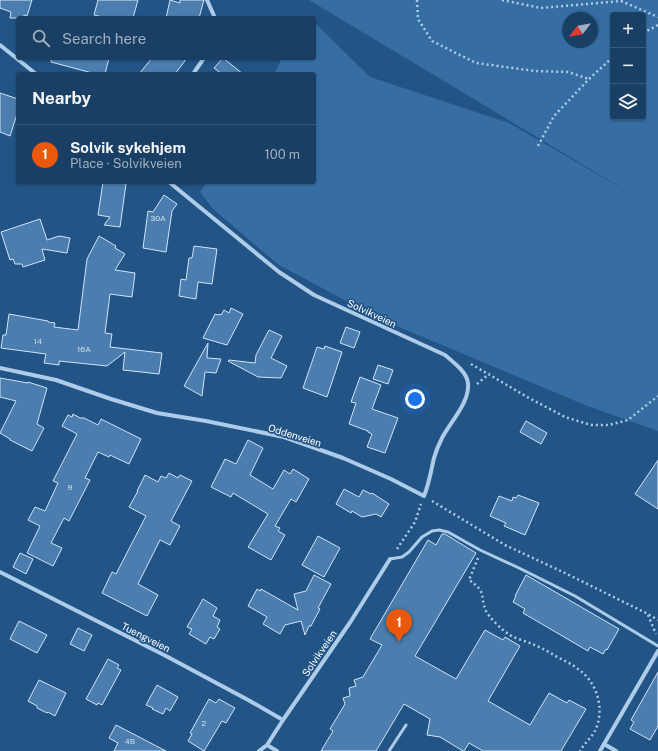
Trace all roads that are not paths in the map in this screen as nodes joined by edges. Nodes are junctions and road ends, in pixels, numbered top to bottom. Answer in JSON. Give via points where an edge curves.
{"nodes":[{"id":1,"x":207,"y":0,"type":"edge"},
{"id":2,"x":214,"y":16,"type":"edge"},
{"id":3,"x":0,"y":45,"type":"edge"},
{"id":4,"x":16,"y":58,"type":"edge"},
{"id":5,"x":19,"y":60,"type":"edge"},
{"id":6,"x":203,"y":60,"type":"edge"},
{"id":7,"x":34,"y":72,"type":"edge"},
{"id":8,"x":194,"y":72,"type":"edge"},
{"id":9,"x":171,"y":184,"type":"edge"},
{"id":10,"x":0,"y":368,"type":"edge"},
{"id":11,"x":424,"y":496,"type":"joint"},
{"id":12,"x":390,"y":559,"type":"joint"},
{"id":13,"x":0,"y":572,"type":"edge"},
{"id":14,"x":658,"y":646,"type":"edge"},
{"id":15,"x":658,"y":651,"type":"edge"},
{"id":16,"x":283,"y":720,"type":"junction"},
{"id":17,"x":406,"y":725,"type":"dead end"},
{"id":18,"x":604,"y":744,"type":"junction"},
{"id":19,"x":267,"y":745,"type":"junction"},
{"id":20,"x":258,"y":751,"type":"edge"},
{"id":21,"x":277,"y":751,"type":"edge"},
{"id":22,"x":388,"y":751,"type":"edge"},
{"id":23,"x":600,"y":751,"type":"edge"},
{"id":24,"x":616,"y":751,"type":"edge"}],
"edges":[{"from":1,"to":2,"type":"street"},
{"from":3,"to":4,"type":"street"},
{"from":5,"to":7,"type":"street"},
{"from":6,"to":8,"type":"street"},
{"from":9,"to":11,"type":"street","name":"Solvikveien","via":[[279,272],[308,291],[445,355],[462,371],[468,381],[467,394],[442,437]]},
{"from":10,"to":11,"type":"street","name":"Oddenveien","via":[[56,380],[157,413],[284,437],[343,458]]},
{"from":12,"to":14,"type":"lane","via":[[402,557],[422,537],[432,531],[448,532],[575,596]]},
{"from":12,"to":16,"type":"street","name":"Solvikveien"},
{"from":13,"to":16,"type":"street","name":"Tuengveien","via":[[173,660]]},
{"from":15,"to":18,"type":"street"},
{"from":16,"to":19,"type":"street","name":"Solvikveien"},
{"from":17,"to":22,"type":"lane"},
{"from":18,"to":23,"type":"street"},
{"from":18,"to":24,"type":"street"},
{"from":19,"to":20,"type":"street","name":"Solvikveien"},
{"from":19,"to":21,"type":"street"}]}
